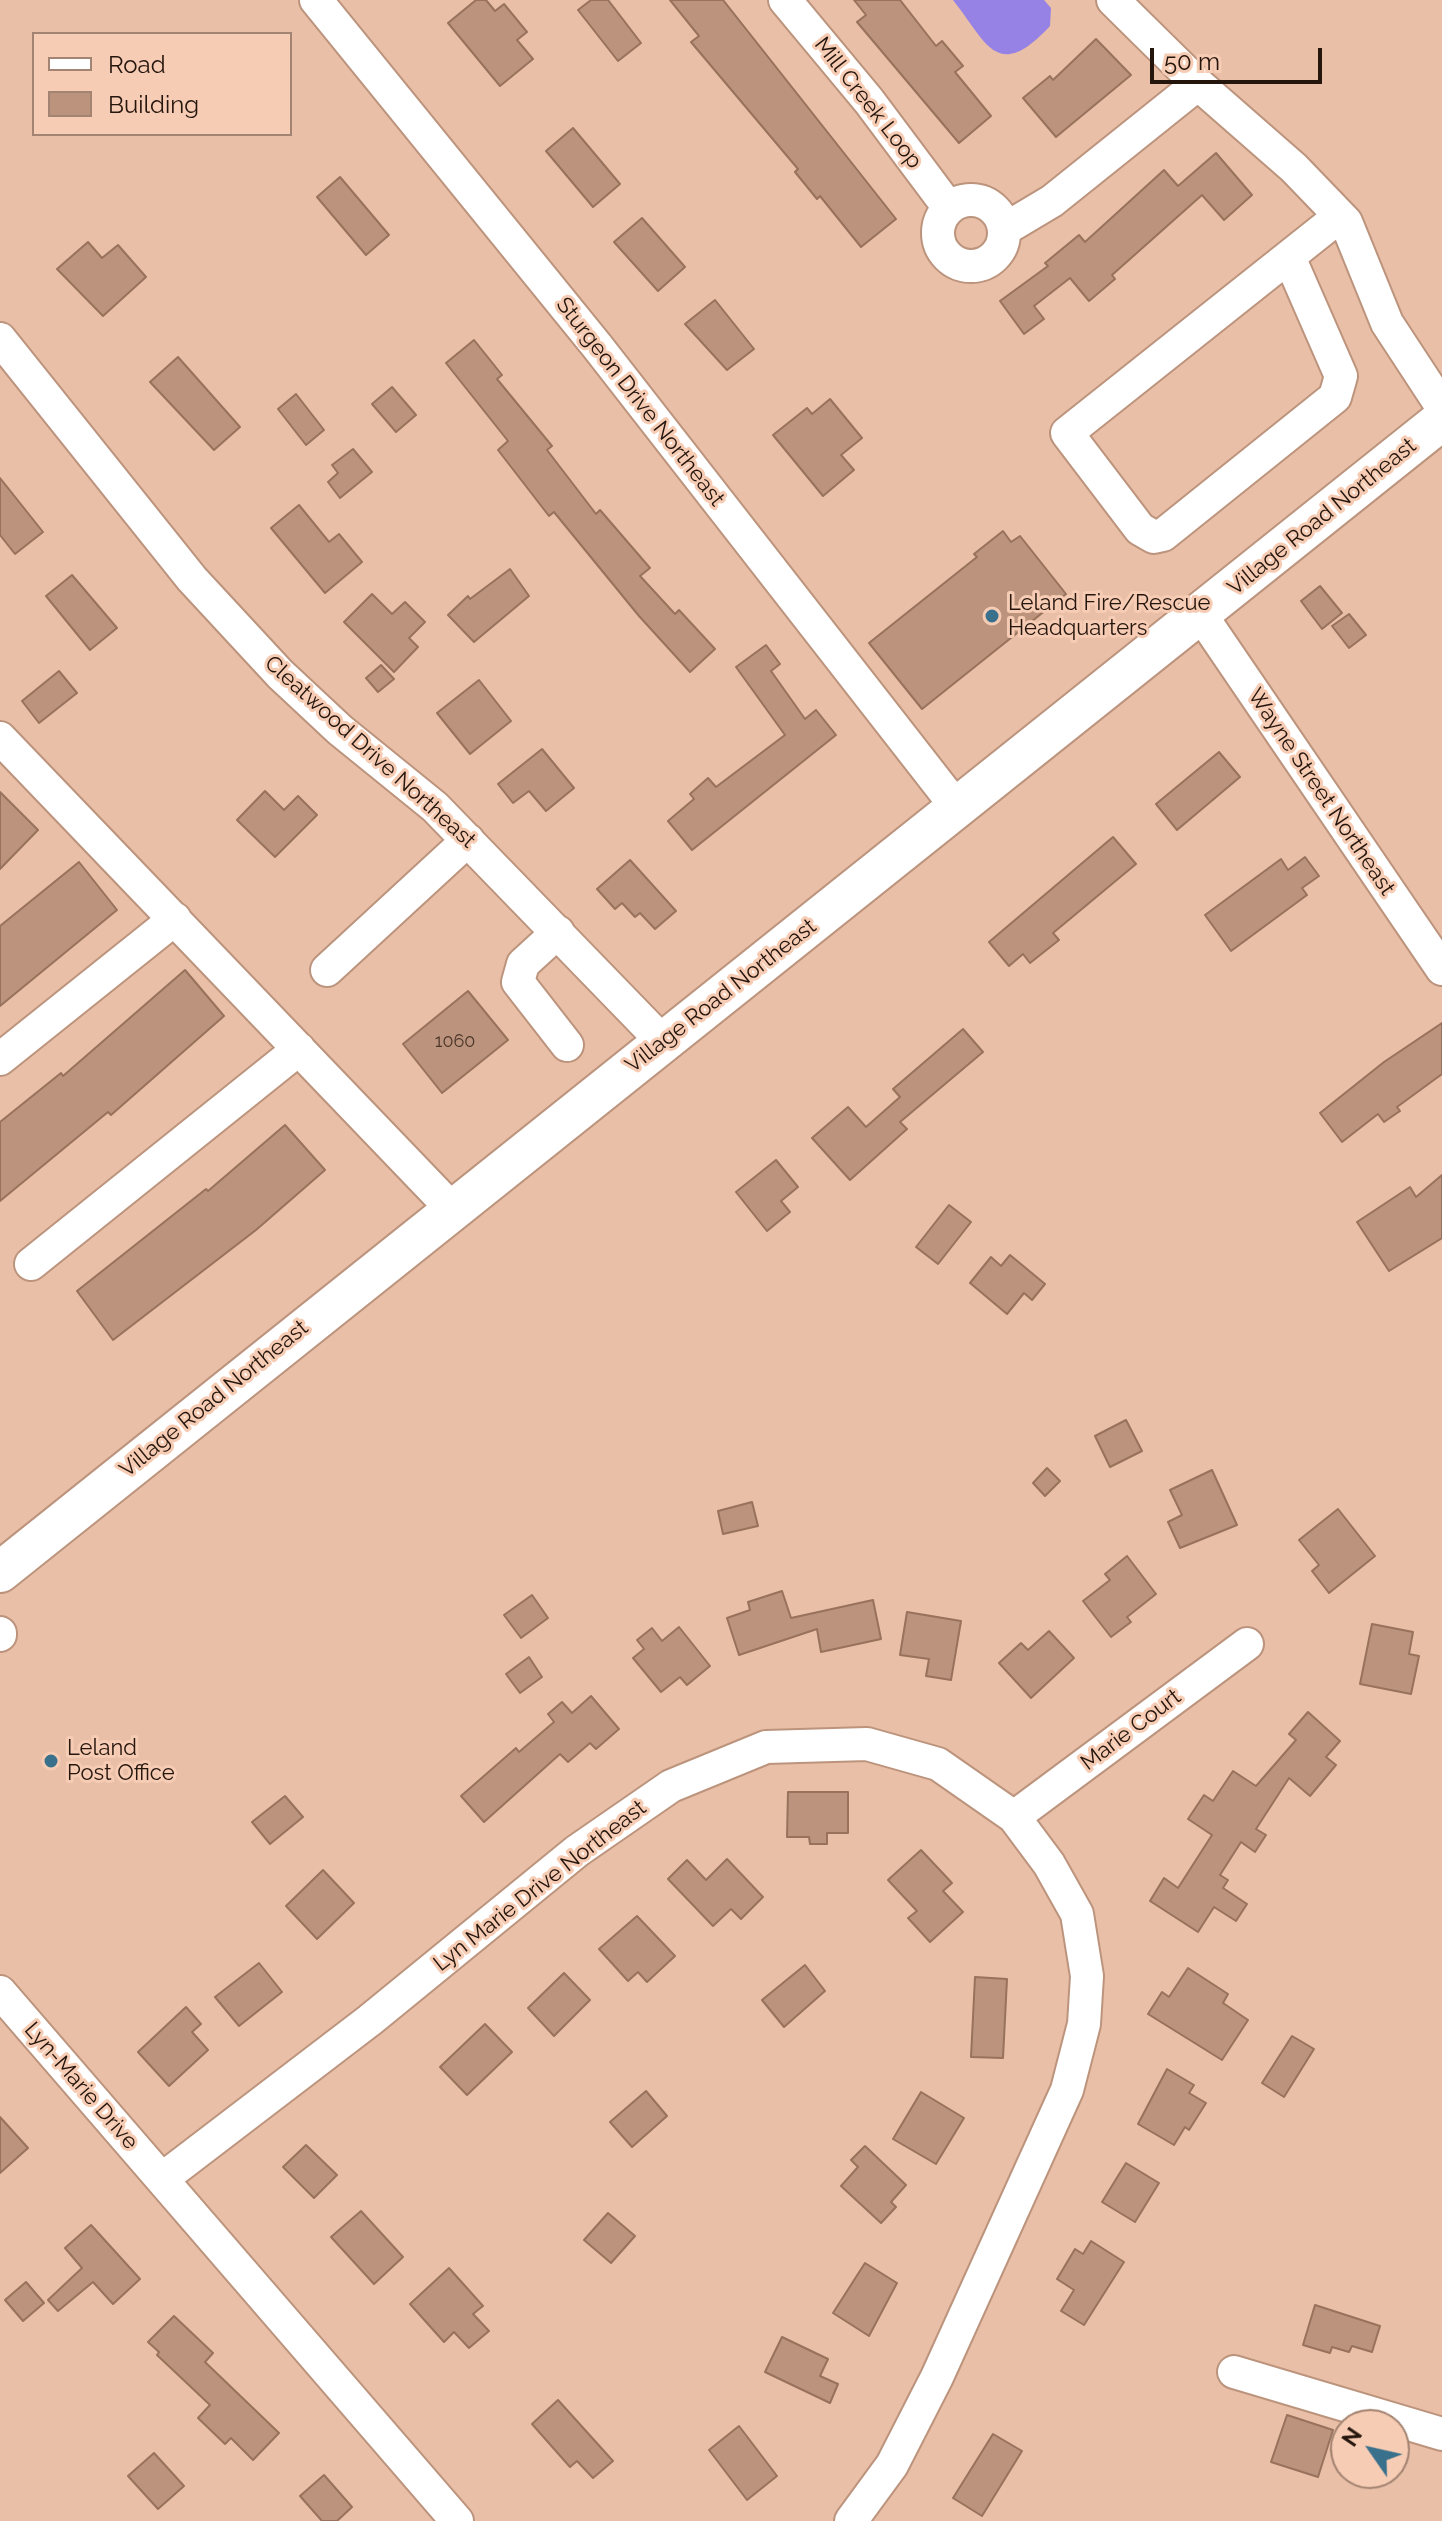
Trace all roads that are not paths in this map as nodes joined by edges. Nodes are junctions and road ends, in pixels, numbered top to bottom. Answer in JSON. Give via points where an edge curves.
{"nodes":[{"id":1,"x":316,"y":0,"type":"edge"},
{"id":2,"x":785,"y":0,"type":"edge"},
{"id":3,"x":1113,"y":0,"type":"edge"},
{"id":4,"x":1198,"y":84,"type":"junction"},
{"id":5,"x":949,"y":208,"type":"junction"},
{"id":6,"x":1340,"y":216,"type":"junction"},
{"id":7,"x":1005,"y":229,"type":"junction"},
{"id":8,"x":1289,"y":257,"type":"junction"},
{"id":9,"x":0,"y":339,"type":"edge"},
{"id":10,"x":1442,"y":407,"type":"edge"},
{"id":11,"x":1442,"y":420,"type":"edge"},
{"id":12,"x":1201,"y":615,"type":"junction"},
{"id":13,"x":0,"y":738,"type":"edge"},
{"id":14,"x":958,"y":809,"type":"junction"},
{"id":15,"x":468,"y":840,"type":"junction"},
{"id":16,"x":175,"y":919,"type":"junction"},
{"id":17,"x":558,"y":932,"type":"junction"},
{"id":18,"x":1442,"y":969,"type":"edge"},
{"id":19,"x":327,"y":970,"type":"dead end"},
{"id":20,"x":663,"y":1042,"type":"junction"},
{"id":21,"x":567,"y":1045,"type":"dead end"},
{"id":22,"x":299,"y":1049,"type":"junction"},
{"id":23,"x":0,"y":1059,"type":"edge"},
{"id":24,"x":452,"y":1209,"type":"junction"},
{"id":25,"x":31,"y":1264,"type":"dead end"},
{"id":26,"x":0,"y":1572,"type":"edge"},
{"id":27,"x":1247,"y":1644,"type":"dead end"},
{"id":28,"x":1014,"y":1817,"type":"junction"},
{"id":29,"x":0,"y":1992,"type":"edge"},
{"id":30,"x":162,"y":2179,"type":"junction"},
{"id":31,"x":1234,"y":2372,"type":"dead end"},
{"id":32,"x":1442,"y":2434,"type":"edge"},
{"id":33,"x":457,"y":2521,"type":"edge"},
{"id":34,"x":851,"y":2521,"type":"edge"}],
"edges":[{"from":1,"to":14,"type":"street","name":"Sturgeon Drive Northeast","via":[[597,346]]},
{"from":2,"to":5,"type":"street","name":"Mill Creek Loop"},
{"from":3,"to":4,"type":"street"},
{"from":4,"to":6,"type":"street"},
{"from":4,"to":7,"type":"street","via":[[1052,201]]},
{"from":5,"to":7,"type":"street","via":[[964,200],[988,204]]},
{"from":5,"to":7,"type":"street","via":[[938,239],[944,252],[961,265],[973,266],[996,255]]},
{"from":6,"to":8,"type":"street"},
{"from":6,"to":10,"type":"street","via":[[1387,323]]},
{"from":8,"to":8,"type":"street","via":[[1341,376],[1340,388],[1163,535],[1154,537],[1140,529],[1067,433]]},
{"from":9,"to":15,"type":"street","name":"Cleatwood Drive Northeast","via":[[192,579],[340,730]]},
{"from":11,"to":12,"type":"main road","name":"Village Road Northeast"},
{"from":12,"to":14,"type":"main road","name":"Village Road Northeast"},
{"from":12,"to":18,"type":"street","name":"Wayne Street Northeast"},
{"from":13,"to":16,"type":"street"},
{"from":14,"to":20,"type":"main road","name":"Village Road Northeast"},
{"from":15,"to":17,"type":"street","name":"Cleatwood Drive Northeast"},
{"from":15,"to":19,"type":"street"},
{"from":16,"to":22,"type":"street"},
{"from":16,"to":23,"type":"street"},
{"from":17,"to":20,"type":"street","name":"Cleatwood Drive Northeast"},
{"from":17,"to":21,"type":"street","via":[[523,964],[518,982]]},
{"from":20,"to":24,"type":"main road","name":"Village Road Northeast"},
{"from":22,"to":24,"type":"street"},
{"from":22,"to":25,"type":"street"},
{"from":24,"to":26,"type":"main road","name":"Village Road Northeast"},
{"from":27,"to":28,"type":"street","name":"Marie Court"},
{"from":28,"to":30,"type":"street","name":"Lyn Marie Drive Northeast","via":[[938,1764],[867,1744],[766,1747],[717,1765],[671,1786],[577,1851],[370,2020]]},
{"from":28,"to":34,"type":"street","name":"Lyn Marie Drive Northeast","via":[[1077,1914],[1087,1976],[1084,2024],[1067,2090],[937,2377],[892,2465]]},
{"from":29,"to":30,"type":"street","name":"Lyn-Marie Drive"},
{"from":30,"to":33,"type":"street"},
{"from":31,"to":32,"type":"street"}]}
